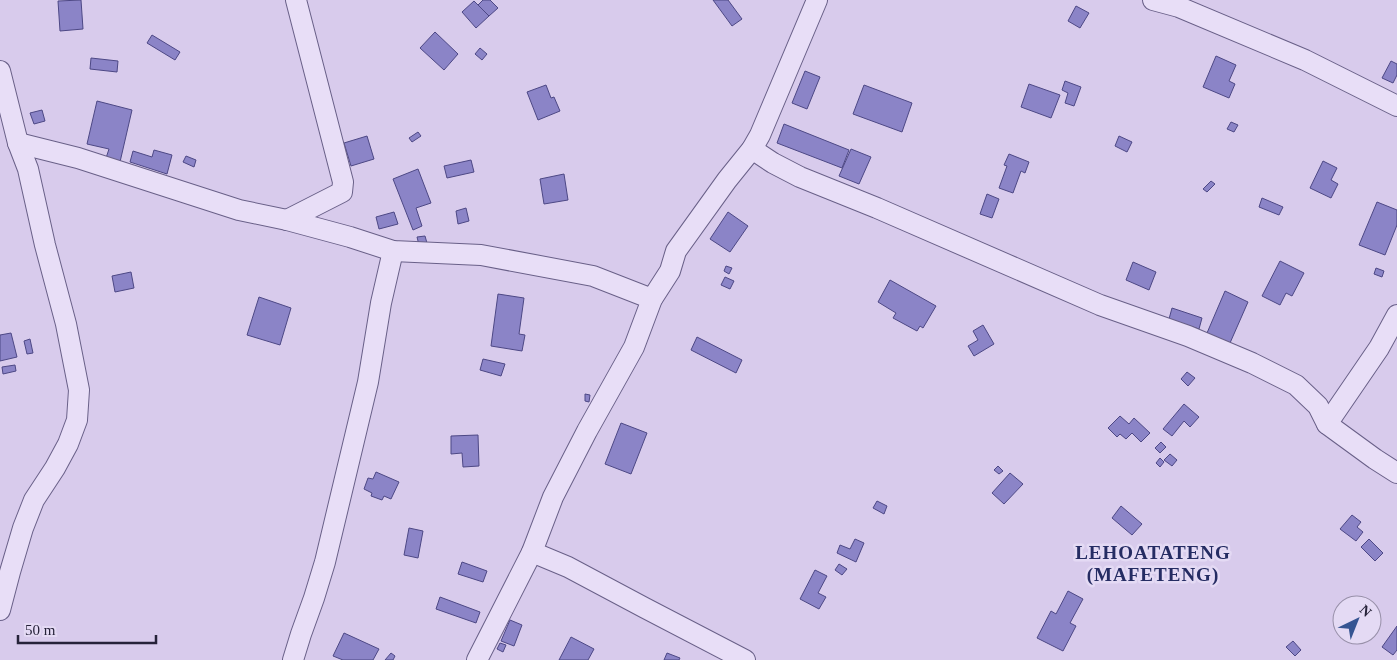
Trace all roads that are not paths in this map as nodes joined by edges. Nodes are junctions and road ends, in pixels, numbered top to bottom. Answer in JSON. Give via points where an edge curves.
{"nodes":[{"id":1,"x":296,"y":0,"type":"edge"},
{"id":2,"x":817,"y":0,"type":"edge"},
{"id":3,"x":1153,"y":0,"type":"edge"},
{"id":4,"x":0,"y":71,"type":"edge"},
{"id":5,"x":1397,"y":106,"type":"edge"},
{"id":6,"x":18,"y":142,"type":"junction"},
{"id":7,"x":752,"y":149,"type":"junction"},
{"id":8,"x":287,"y":220,"type":"junction"},
{"id":9,"x":393,"y":251,"type":"junction"},
{"id":10,"x":652,"y":298,"type":"junction"},
{"id":11,"x":1397,"y":315,"type":"edge"},
{"id":12,"x":1327,"y":424,"type":"junction"},
{"id":13,"x":1397,"y":473,"type":"edge"},
{"id":14,"x":532,"y":552,"type":"junction"},
{"id":15,"x":0,"y":610,"type":"edge"},
{"id":16,"x":293,"y":660,"type":"edge"},
{"id":17,"x":477,"y":660,"type":"edge"},
{"id":18,"x":745,"y":660,"type":"edge"}],
"edges":[{"from":1,"to":8,"type":"street","via":[[343,182],[342,192]]},
{"from":2,"to":7,"type":"street"},
{"from":3,"to":5,"type":"street","via":[[1179,7],[1305,60]]},
{"from":4,"to":6,"type":"street"},
{"from":6,"to":8,"type":"street","via":[[239,210]]},
{"from":6,"to":15,"type":"street","via":[[28,169],[79,390],[77,420],[68,444],[34,500]]},
{"from":7,"to":10,"type":"street","via":[[676,251],[670,271]]},
{"from":7,"to":12,"type":"street","via":[[800,177],[1100,305],[1252,363],[1296,385],[1318,406]]},
{"from":8,"to":9,"type":"street"},
{"from":9,"to":10,"type":"street","via":[[500,258],[594,276]]},
{"from":9,"to":16,"type":"street","via":[[368,382],[325,562]]},
{"from":10,"to":14,"type":"street","via":[[634,347],[553,497]]},
{"from":11,"to":12,"type":"street","via":[[1379,348]]},
{"from":12,"to":13,"type":"street"},
{"from":14,"to":17,"type":"street"},
{"from":14,"to":18,"type":"street","via":[[568,567]]}]}
